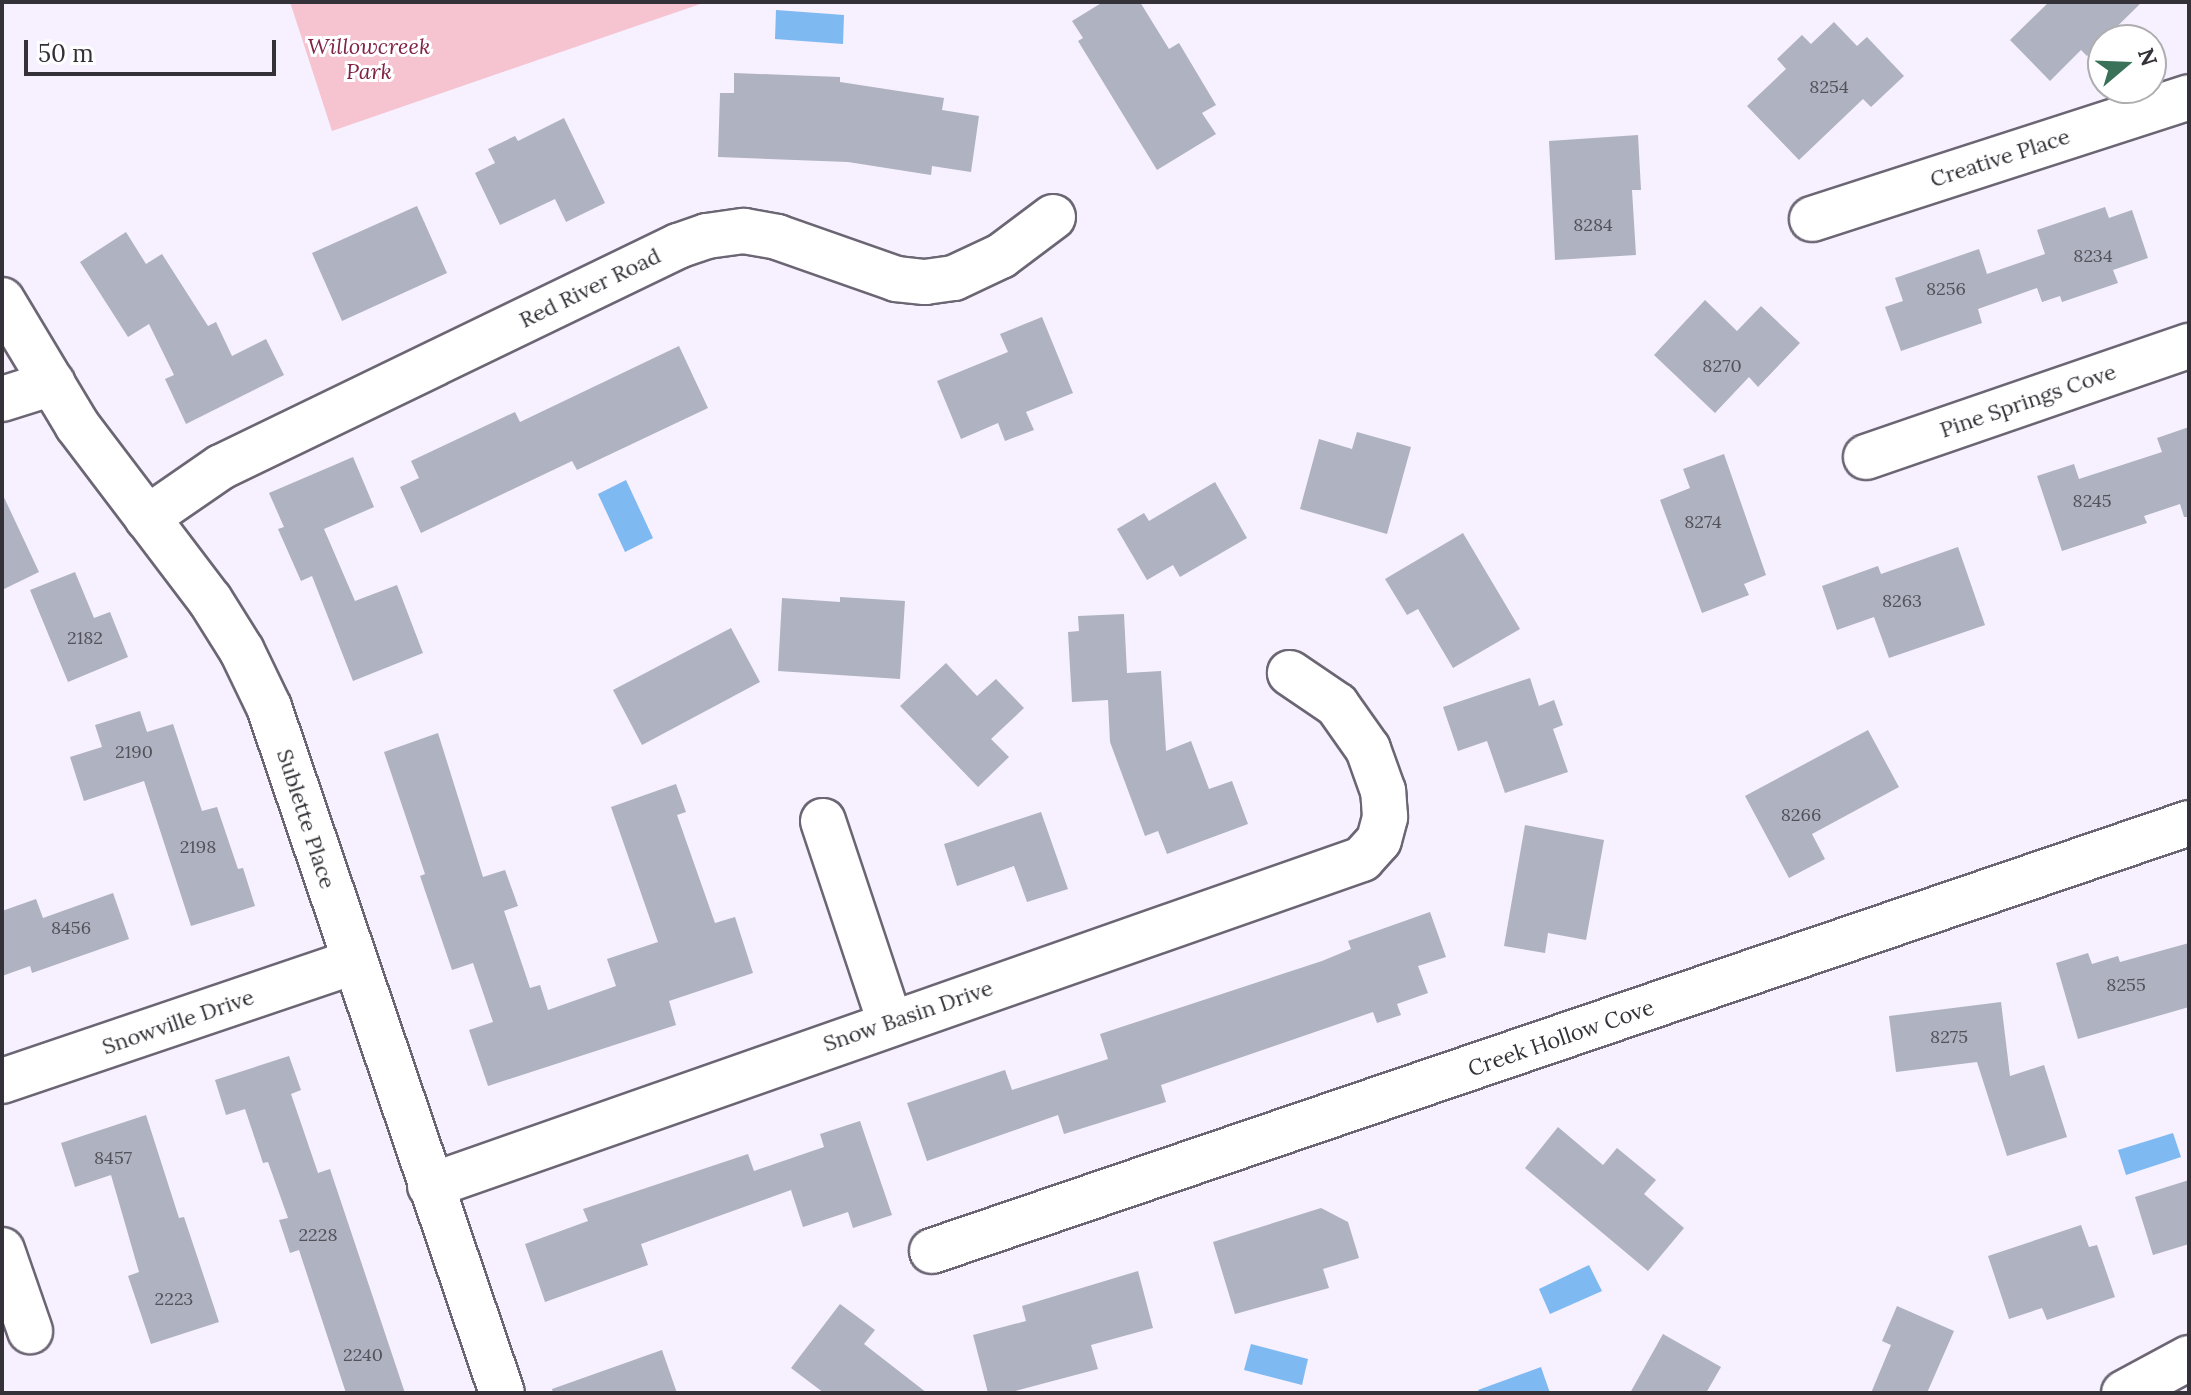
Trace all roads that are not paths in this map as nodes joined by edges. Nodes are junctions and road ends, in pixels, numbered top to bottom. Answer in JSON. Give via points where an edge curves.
{"nodes":[{"id":1,"x":2189,"y":97,"type":"edge"},
{"id":2,"x":1053,"y":217,"type":"dead end"},
{"id":3,"x":1812,"y":219,"type":"dead end"},
{"id":4,"x":2,"y":300,"type":"edge"},
{"id":5,"x":2189,"y":346,"type":"edge"},
{"id":6,"x":53,"y":383,"type":"junction"},
{"id":7,"x":2,"y":399,"type":"edge"},
{"id":8,"x":1866,"y":457,"type":"dead end"},
{"id":9,"x":147,"y":518,"type":"junction"},
{"id":10,"x":1290,"y":673,"type":"dead end"},
{"id":11,"x":823,"y":821,"type":"dead end"},
{"id":12,"x":2189,"y":823,"type":"edge"},
{"id":13,"x":354,"y":962,"type":"junction"},
{"id":14,"x":890,"y":1022,"type":"junction"},
{"id":15,"x":2,"y":1081,"type":"edge"},
{"id":16,"x":430,"y":1186,"type":"junction"},
{"id":17,"x":2,"y":1250,"type":"edge"},
{"id":18,"x":932,"y":1251,"type":"dead end"},
{"id":19,"x":30,"y":1331,"type":"dead end"},
{"id":20,"x":2189,"y":1358,"type":"edge"},
{"id":21,"x":502,"y":1393,"type":"edge"},
{"id":22,"x":2124,"y":1393,"type":"edge"}],
"edges":[{"from":1,"to":3,"type":"street","name":"Creative Place"},
{"from":2,"to":9,"type":"street","name":"Red River Road","via":[[1001,256],[954,278],[925,282],[896,279],[777,237],[744,231],[707,236],[221,467]]},
{"from":4,"to":6,"type":"street","name":"Sublette Place"},
{"from":5,"to":8,"type":"street","name":"Pine Springs Cove"},
{"from":6,"to":7,"type":"street"},
{"from":6,"to":9,"type":"street","name":"Sublette Place","via":[[77,425]]},
{"from":9,"to":13,"type":"street","name":"Sublette Place","via":[[210,600],[262,693]]},
{"from":10,"to":14,"type":"street","name":"Snow Basin Drive","via":[[1337,705],[1368,749],[1383,791],[1385,817],[1379,840],[1362,859]]},
{"from":11,"to":14,"type":"street"},
{"from":12,"to":18,"type":"street","name":"Creek Hollow Cove"},
{"from":13,"to":15,"type":"street","name":"Snowville Drive"},
{"from":13,"to":16,"type":"street","name":"Sublette Place"},
{"from":14,"to":16,"type":"street","name":"Snow Basin Drive"},
{"from":16,"to":21,"type":"street","name":"Sublette Place"},
{"from":17,"to":19,"type":"street"},
{"from":20,"to":22,"type":"street"}]}
